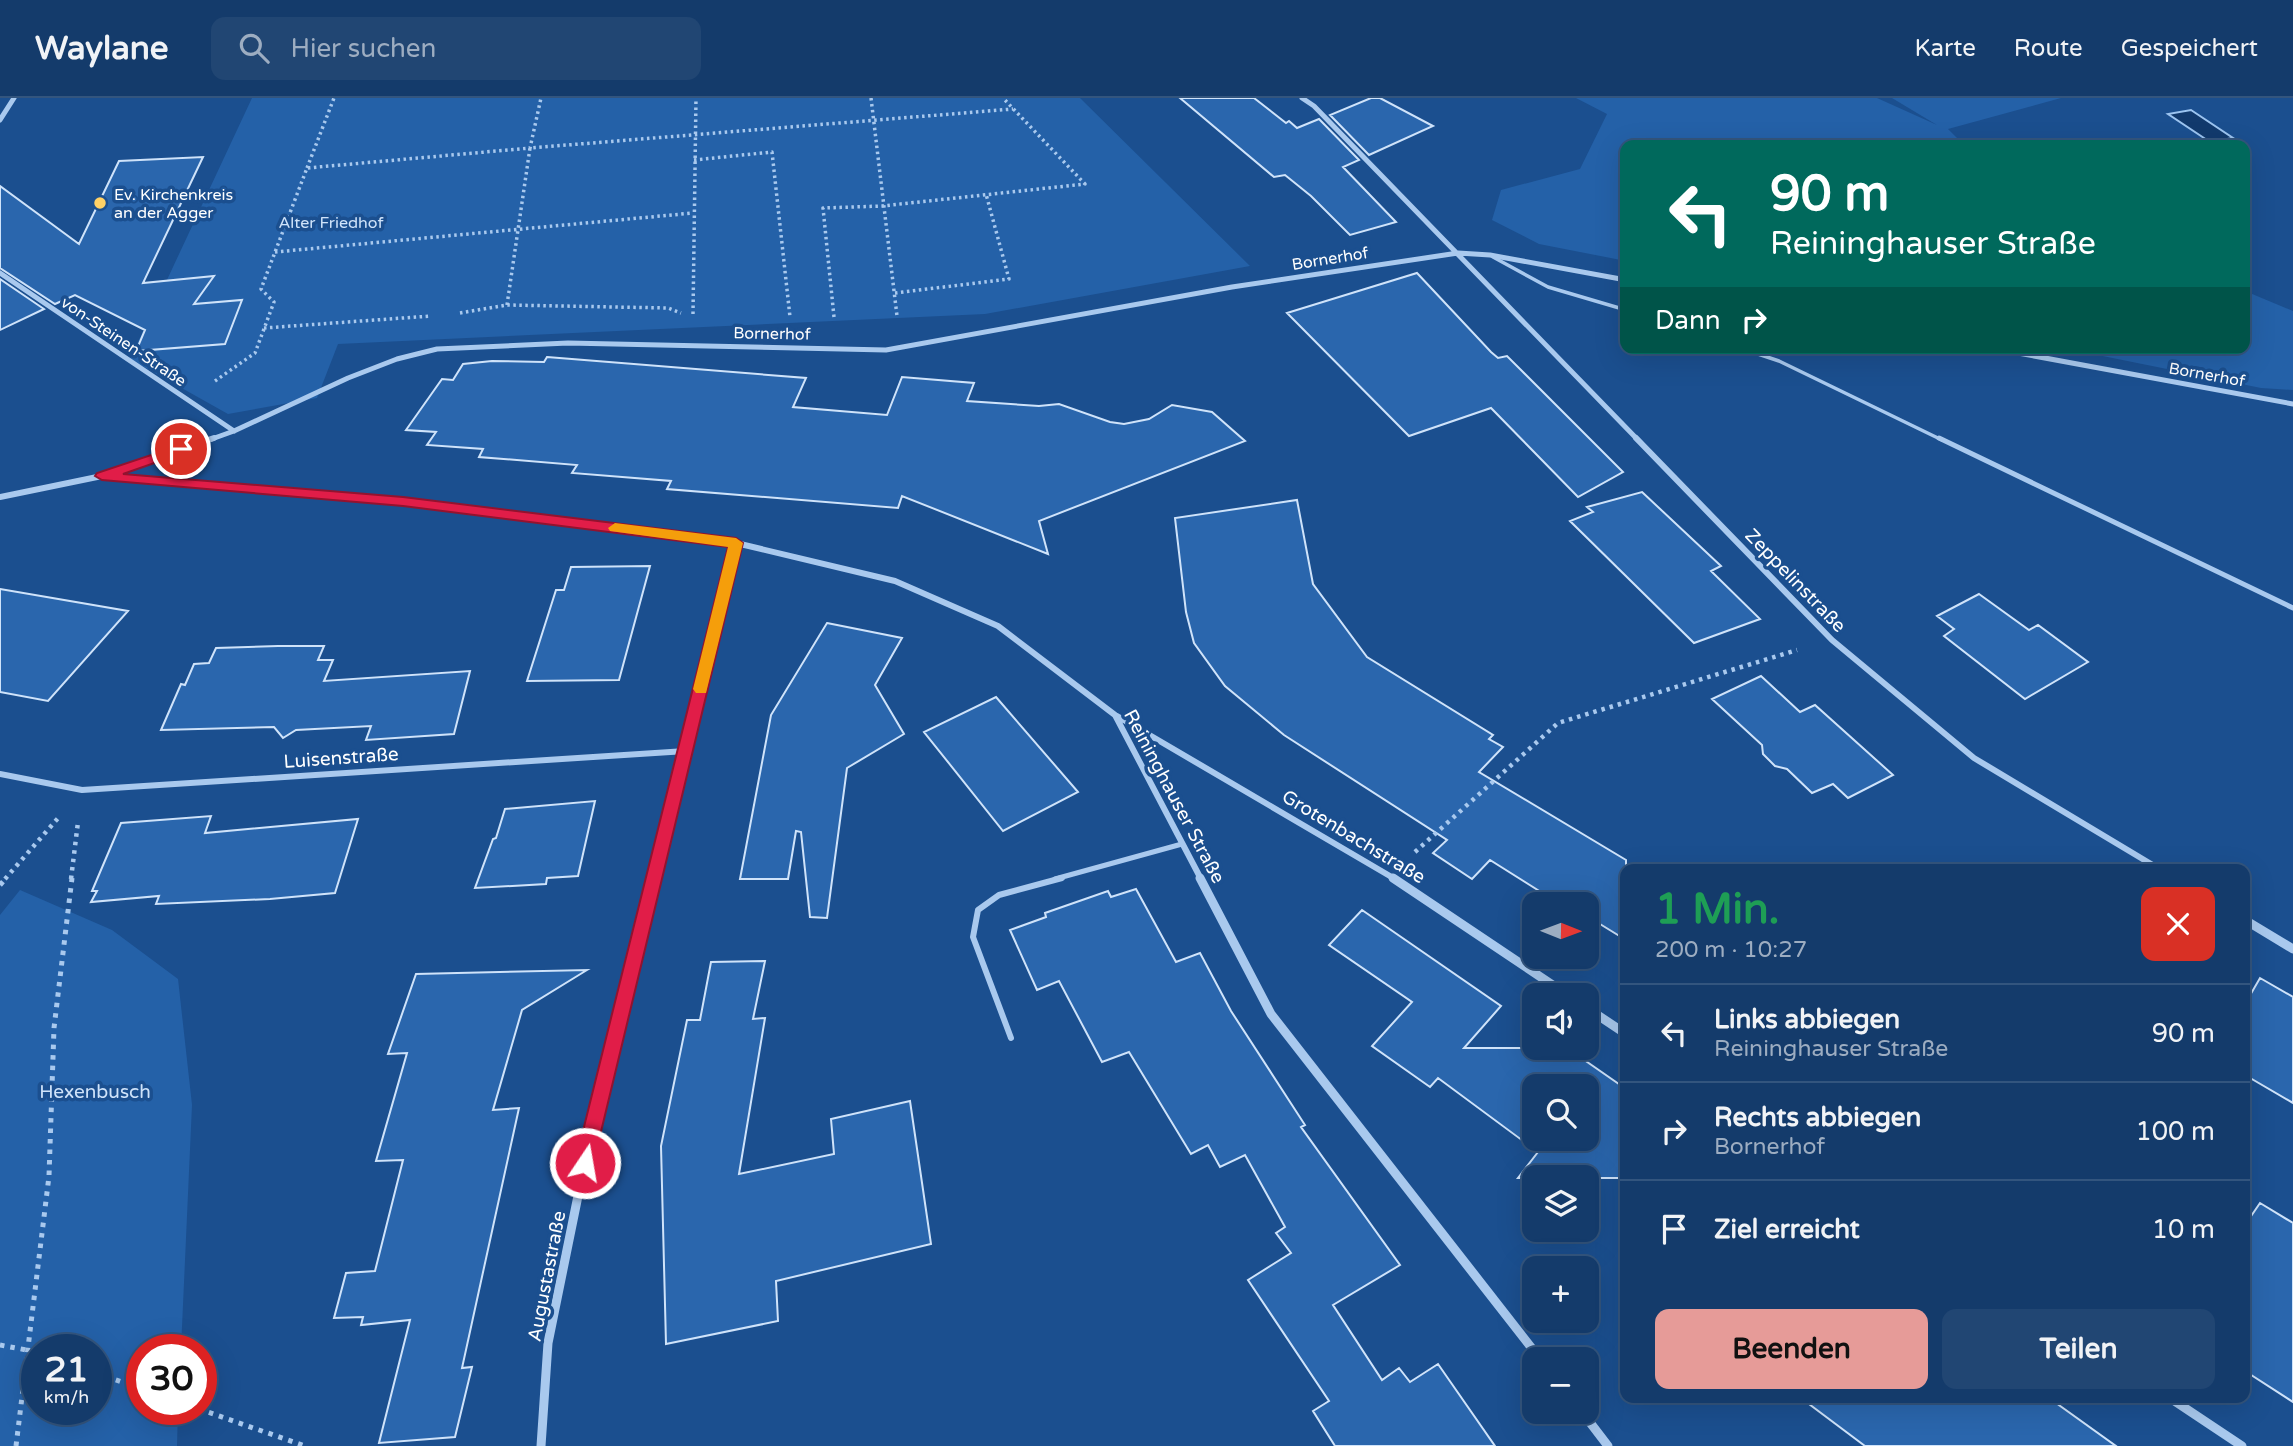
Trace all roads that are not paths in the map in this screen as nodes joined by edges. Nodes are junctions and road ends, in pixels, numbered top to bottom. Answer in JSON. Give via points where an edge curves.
{"nodes":[{"id":1,"x":14,"y":98,"type":"edge"},
{"id":2,"x":1302,"y":98,"type":"edge"},
{"id":3,"x":0,"y":120,"type":"edge"},
{"id":4,"x":1458,"y":253,"type":"junction"},
{"id":5,"x":1490,"y":255,"type":"junction"},
{"id":6,"x":0,"y":273,"type":"edge"},
{"id":7,"x":1620,"y":279,"type":"edge"},
{"id":8,"x":1620,"y":308,"type":"edge"},
{"id":9,"x":1758,"y":354,"type":"edge"},
{"id":10,"x":2023,"y":354,"type":"edge"},
{"id":11,"x":2293,"y":404,"type":"edge"},
{"id":12,"x":234,"y":431,"type":"junction"},
{"id":13,"x":102,"y":476,"type":"junction"},
{"id":14,"x":0,"y":497,"type":"edge"},
{"id":15,"x":736,"y":543,"type":"junction"},
{"id":16,"x":2293,"y":608,"type":"edge"},
{"id":17,"x":1115,"y":715,"type":"junction"},
{"id":18,"x":686,"y":751,"type":"junction"},
{"id":19,"x":0,"y":774,"type":"edge"},
{"id":20,"x":1182,"y":844,"type":"junction"},
{"id":21,"x":2151,"y":864,"type":"edge"},
{"id":22,"x":2250,"y":923,"type":"edge"},
{"id":23,"x":2293,"y":949,"type":"edge"},
{"id":24,"x":1550,"y":983,"type":"edge"},
{"id":25,"x":1599,"y":1016,"type":"edge"},
{"id":26,"x":1620,"y":1030,"type":"edge"},
{"id":27,"x":1011,"y":1038,"type":"dead end"},
{"id":28,"x":1531,"y":1347,"type":"edge"},
{"id":29,"x":2178,"y":1403,"type":"edge"},
{"id":30,"x":1591,"y":1424,"type":"edge"},
{"id":31,"x":541,"y":1446,"type":"edge"},
{"id":32,"x":1608,"y":1446,"type":"edge"},
{"id":33,"x":2242,"y":1446,"type":"edge"}],
"edges":[{"from":1,"to":3,"type":"street"},
{"from":2,"to":4,"type":"street"},
{"from":4,"to":5,"type":"street","name":"Bornerhof"},
{"from":4,"to":12,"type":"street","name":"Bornerhof","via":[[1232,287],[886,350],[568,343],[437,349],[348,378]]},
{"from":4,"to":21,"type":"street","name":"Zeppelinstraße","via":[[1832,640],[1974,758]]},
{"from":5,"to":7,"type":"street","name":"Bornerhof"},
{"from":5,"to":8,"type":"lane","via":[[1548,287]]},
{"from":6,"to":12,"type":"street","name":"von-Steinen-Straße"},
{"from":9,"to":16,"type":"lane"},
{"from":10,"to":11,"type":"street","name":"Bornerhof"},
{"from":12,"to":13,"type":"street","name":"Bornerhof"},
{"from":13,"to":14,"type":"street","name":"Reininghauser Straße"},
{"from":13,"to":15,"type":"street","name":"Reininghauser Straße","via":[[403,501]]},
{"from":15,"to":17,"type":"street","name":"Reininghauser Straße","via":[[895,582],[998,626]]},
{"from":15,"to":18,"type":"street","name":"Augustastraße"},
{"from":17,"to":20,"type":"street","name":"Reininghauser Straße"},
{"from":17,"to":24,"type":"street","name":"Grotenbachstraße","via":[[1389,875]]},
{"from":18,"to":19,"type":"street","name":"Luisenstraße","via":[[82,790]]},
{"from":18,"to":31,"type":"street","name":"Augustastraße","via":[[585,1163],[548,1343]]},
{"from":20,"to":27,"type":"lane","via":[[999,895],[978,909],[973,937]]},
{"from":20,"to":28,"type":"street","name":"Reininghauser Straße","via":[[1271,1014]]},
{"from":22,"to":23,"type":"street"},
{"from":25,"to":26,"type":"street"},
{"from":29,"to":33,"type":"street"},
{"from":30,"to":32,"type":"street"}]}
